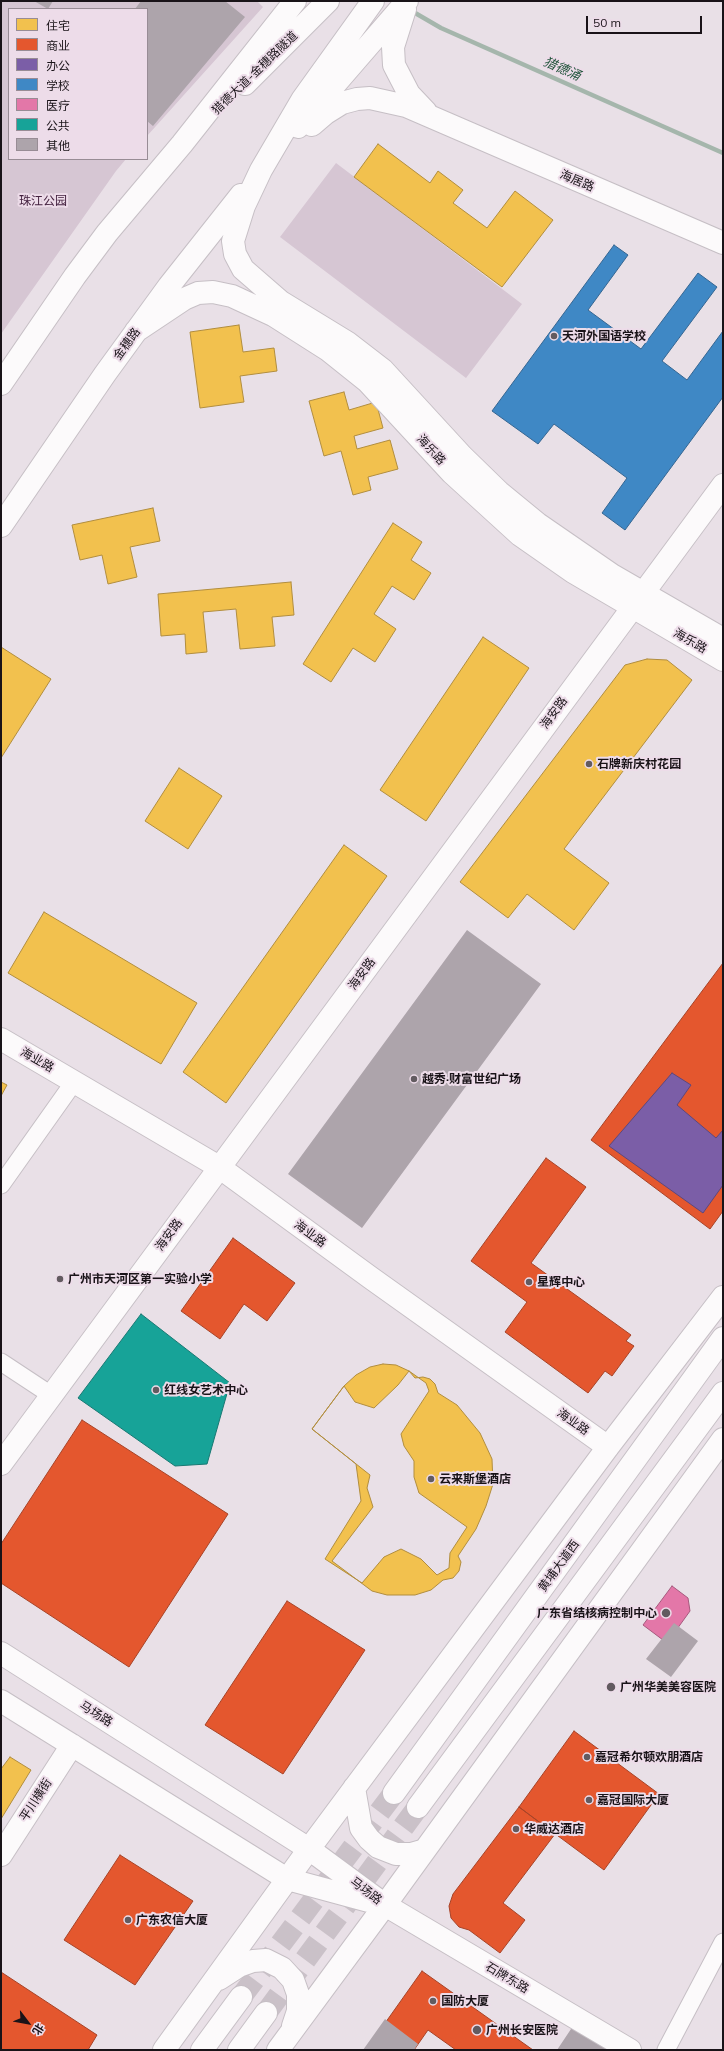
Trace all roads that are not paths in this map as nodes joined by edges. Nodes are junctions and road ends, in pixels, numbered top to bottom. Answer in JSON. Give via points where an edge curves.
{"nodes":[{"id":1,"x":328,"y":1,"type":"edge"},
{"id":2,"x":373,"y":1,"type":"edge"},
{"id":3,"x":408,"y":1,"type":"edge"},
{"id":4,"x":292,"y":5,"type":"edge"},
{"id":5,"x":432,"y":116,"type":"junction"},
{"id":6,"x":182,"y":144,"type":"junction"},
{"id":7,"x":261,"y":170,"type":"junction"},
{"id":8,"x":723,"y":243,"type":"edge"},
{"id":9,"x":136,"y":331,"type":"junction"},
{"id":10,"x":1,"y":384,"type":"edge"},
{"id":11,"x":723,"y":485,"type":"edge"},
{"id":12,"x":1,"y":526,"type":"edge"},
{"id":13,"x":638,"y":600,"type":"junction"},
{"id":14,"x":723,"y":639,"type":"edge"},
{"id":15,"x":723,"y":660,"type":"edge"},
{"id":16,"x":1,"y":1039,"type":"edge"},
{"id":17,"x":74,"y":1082,"type":"junction"},
{"id":18,"x":219,"y":1167,"type":"junction"},
{"id":19,"x":1,"y":1184,"type":"edge"},
{"id":20,"x":723,"y":1298,"type":"edge"},
{"id":21,"x":723,"y":1338,"type":"edge"},
{"id":22,"x":1,"y":1362,"type":"edge"},
{"id":23,"x":723,"y":1393,"type":"edge"},
{"id":24,"x":51,"y":1395,"type":"junction"},
{"id":25,"x":723,"y":1439,"type":"edge"},
{"id":26,"x":608,"y":1447,"type":"junction"},
{"id":27,"x":1,"y":1464,"type":"edge"},
{"id":28,"x":1,"y":1653,"type":"edge"},
{"id":29,"x":1,"y":1701,"type":"edge"},
{"id":30,"x":72,"y":1745,"type":"junction"},
{"id":31,"x":354,"y":1788,"type":"junction"},
{"id":32,"x":394,"y":1793,"type":"tunnel mouth"},
{"id":33,"x":418,"y":1807,"type":"tunnel mouth"},
{"id":34,"x":309,"y":1849,"type":"junction"},
{"id":35,"x":425,"y":1850,"type":"junction"},
{"id":36,"x":1,"y":1855,"type":"edge"},
{"id":37,"x":287,"y":1879,"type":"junction"},
{"id":38,"x":385,"y":1906,"type":"junction"},
{"id":39,"x":723,"y":1942,"type":"edge"},
{"id":40,"x":212,"y":1984,"type":"junction"},
{"id":41,"x":241,"y":1997,"type":"tunnel mouth"},
{"id":42,"x":266,"y":2013,"type":"tunnel mouth"},
{"id":43,"x":291,"y":2033,"type":"junction"},
{"id":44,"x":164,"y":2050,"type":"edge"},
{"id":45,"x":202,"y":2050,"type":"edge"},
{"id":46,"x":239,"y":2050,"type":"edge"},
{"id":47,"x":278,"y":2050,"type":"edge"},
{"id":48,"x":630,"y":2050,"type":"edge"},
{"id":49,"x":666,"y":2050,"type":"edge"}],
"edges":[{"from":1,"to":6,"type":"main road","name":"猎德大道-金穗路隧道"},
{"from":2,"to":7,"type":"main road","via":[[302,100]]},
{"from":3,"to":5,"type":"main road","via":[[394,47],[394,65],[409,94]]},
{"from":3,"to":7,"type":"main road"},
{"from":4,"to":6,"type":"main road"},
{"from":5,"to":7,"type":"main road","via":[[406,106],[370,98],[342,103],[326,113]]},
{"from":5,"to":8,"type":"main road","name":"海居路","via":[[511,153]]},
{"from":6,"to":10,"type":"main road","via":[[107,233]]},
{"from":7,"to":9,"type":"main road","name":"金穗路"},
{"from":7,"to":13,"type":"main road","name":"海乐路","via":[[244,206],[233,241],[235,254],[243,269],[281,302],[348,343],[379,366],[499,492],[538,524],[606,570]]},
{"from":9,"to":12,"type":"main road","name":"金穗路"},
{"from":9,"to":13,"type":"main road","name":"海乐路","via":[[184,299],[198,293],[213,292],[232,296],[274,315],[328,350],[368,382],[452,473],[520,535],[573,572]]},
{"from":11,"to":13,"type":"main road","name":"海安路"},
{"from":13,"to":14,"type":"main road","name":"海乐路"},
{"from":13,"to":15,"type":"main road","name":"海乐路"},
{"from":13,"to":18,"type":"main road","name":"海安路"},
{"from":16,"to":17,"type":"main road","name":"海业路"},
{"from":17,"to":18,"type":"main road","name":"海业路"},
{"from":17,"to":19,"type":"street"},
{"from":18,"to":24,"type":"main road","name":"海安路"},
{"from":18,"to":26,"type":"main road","name":"海业路"},
{"from":20,"to":26,"type":"main road"},
{"from":21,"to":32,"type":"main road","name":"黄埔大道西"},
{"from":22,"to":24,"type":"street"},
{"from":23,"to":33,"type":"main road"},
{"from":24,"to":27,"type":"main road","name":"海安路"},
{"from":25,"to":35,"type":"main road"},
{"from":26,"to":31,"type":"main road"},
{"from":28,"to":34,"type":"main road","name":"马场路"},
{"from":29,"to":30,"type":"main road","name":"马场路"},
{"from":30,"to":36,"type":"main road","name":"平川横街"},
{"from":30,"to":37,"type":"main road","name":"马场路"},
{"from":31,"to":34,"type":"main road"},
{"from":31,"to":35,"type":"main road","via":[[361,1828],[378,1847],[396,1854],[411,1854]]},
{"from":34,"to":37,"type":"main road"},
{"from":34,"to":38,"type":"main road","name":"马场路"},
{"from":35,"to":38,"type":"main road"},
{"from":37,"to":38,"type":"main road","name":"马场路"},
{"from":37,"to":40,"type":"main road"},
{"from":38,"to":43,"type":"main road"},
{"from":38,"to":48,"type":"main road","name":"石牌东路"},
{"from":39,"to":49,"type":"street"},
{"from":40,"to":43,"type":"main road","via":[[239,1966],[253,1961],[266,1960],[282,1968],[293,1980],[298,1994],[298,2010]]},
{"from":40,"to":44,"type":"main road"},
{"from":41,"to":45,"type":"main road"},
{"from":42,"to":46,"type":"main road"},
{"from":43,"to":47,"type":"main road"}]}
